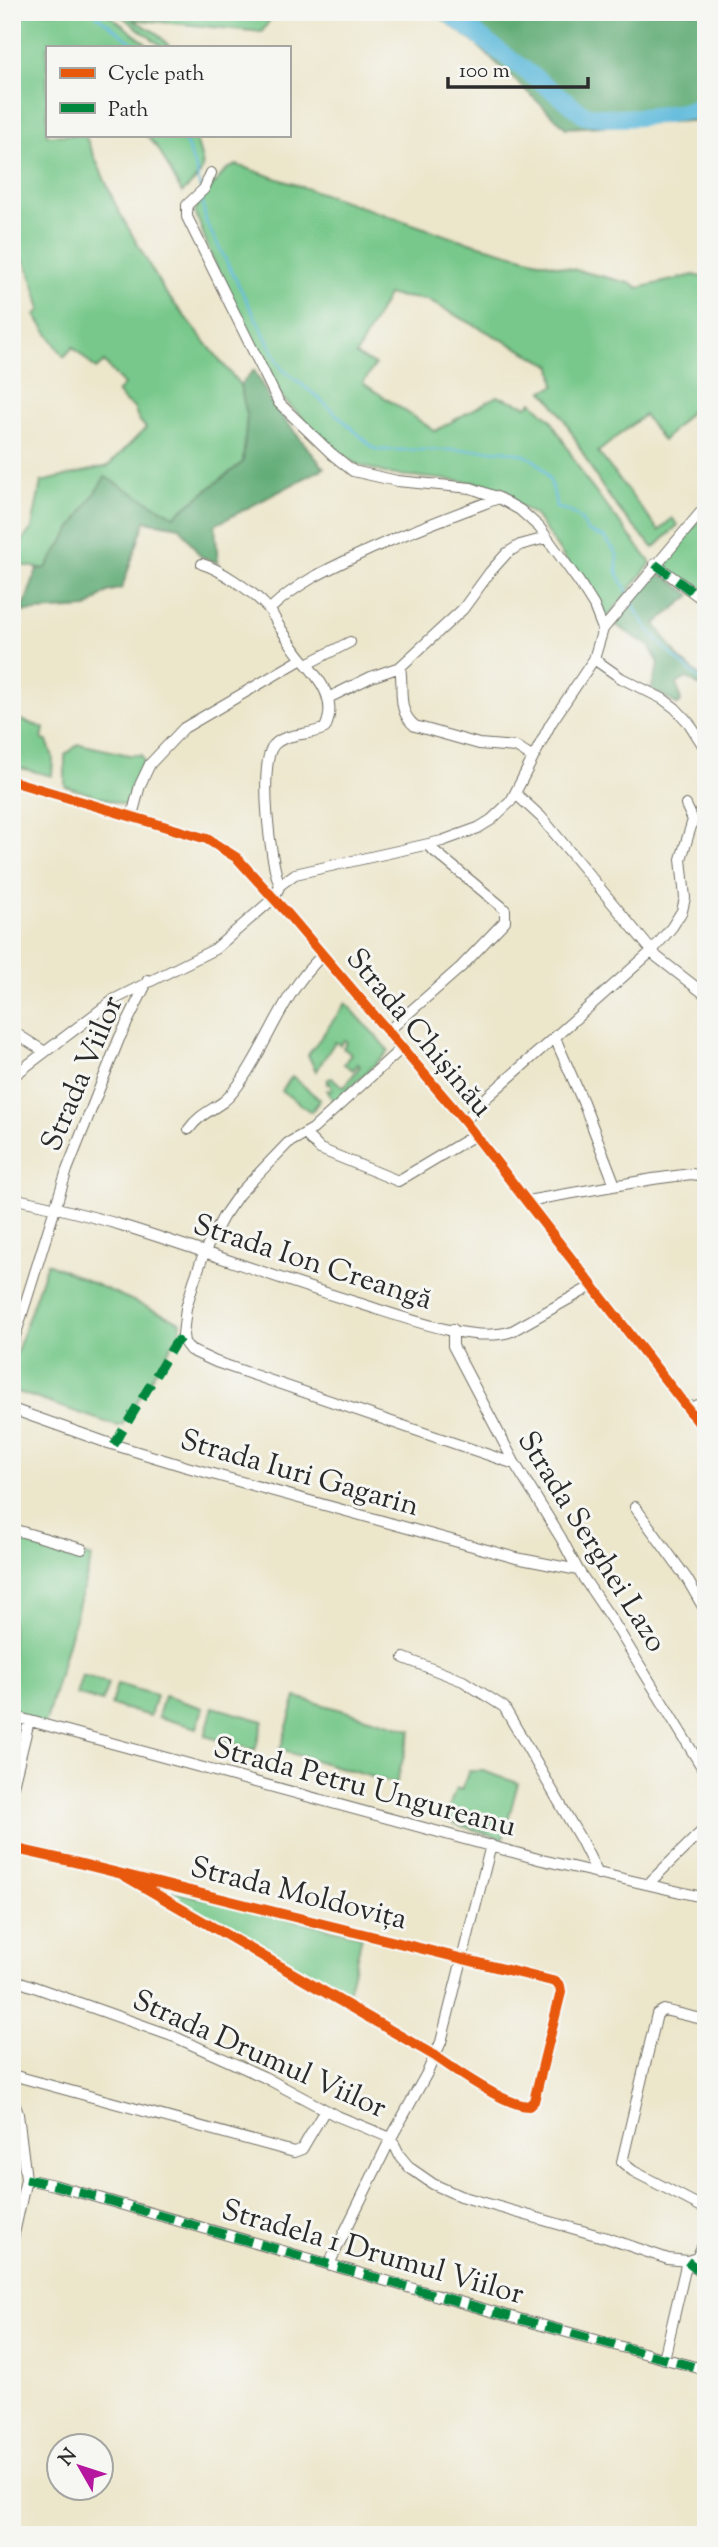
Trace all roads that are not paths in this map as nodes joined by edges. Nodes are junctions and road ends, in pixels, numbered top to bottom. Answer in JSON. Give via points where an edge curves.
{"nodes":[{"id":1,"x":211,"y":173,"type":"dead end"},
{"id":2,"x":499,"y":498,"type":"junction"},
{"id":3,"x":706,"y":506,"type":"edge"},
{"id":4,"x":546,"y":538,"type":"junction"},
{"id":5,"x":202,"y":564,"type":"dead end"},
{"id":6,"x":655,"y":564,"type":"junction"},
{"id":7,"x":706,"y":602,"type":"edge"},
{"id":8,"x":270,"y":608,"type":"junction"},
{"id":9,"x":603,"y":629,"type":"junction"},
{"id":10,"x":350,"y":642,"type":"dead end"},
{"id":11,"x":594,"y":659,"type":"junction"},
{"id":12,"x":305,"y":662,"type":"junction"},
{"id":13,"x":400,"y":667,"type":"junction"},
{"id":14,"x":328,"y":698,"type":"junction"},
{"id":15,"x":706,"y":750,"type":"edge"},
{"id":16,"x":533,"y":758,"type":"junction"},
{"id":17,"x":12,"y":781,"type":"edge"},
{"id":18,"x":516,"y":794,"type":"junction"},
{"id":19,"x":686,"y":806,"type":"dead end"},
{"id":20,"x":132,"y":816,"type":"junction"},
{"id":21,"x":427,"y":845,"type":"junction"},
{"id":22,"x":280,"y":885,"type":"junction"},
{"id":23,"x":274,"y":898,"type":"junction"},
{"id":24,"x":652,"y":951,"type":"junction"},
{"id":25,"x":323,"y":955,"type":"junction"},
{"id":26,"x":148,"y":981,"type":"junction"},
{"id":27,"x":706,"y":995,"type":"edge"},
{"id":28,"x":12,"y":1031,"type":"edge"},
{"id":29,"x":388,"y":1031,"type":"junction"},
{"id":30,"x":555,"y":1038,"type":"junction"},
{"id":31,"x":402,"y":1048,"type":"junction"},
{"id":32,"x":45,"y":1052,"type":"junction"},
{"id":33,"x":12,"y":1077,"type":"edge"},
{"id":34,"x":465,"y":1122,"type":"junction"},
{"id":35,"x":189,"y":1129,"type":"dead end"},
{"id":36,"x":305,"y":1134,"type":"junction"},
{"id":37,"x":475,"y":1135,"type":"junction"},
{"id":38,"x":706,"y":1176,"type":"edge"},
{"id":39,"x":615,"y":1185,"type":"junction"},
{"id":40,"x":12,"y":1198,"type":"edge"},
{"id":41,"x":527,"y":1201,"type":"junction"},
{"id":42,"x":55,"y":1208,"type":"junction"},
{"id":43,"x":204,"y":1253,"type":"junction"},
{"id":44,"x":592,"y":1286,"type":"junction"},
{"id":45,"x":453,"y":1329,"type":"junction"},
{"id":46,"x":14,"y":1333,"type":"edge"},
{"id":47,"x":12,"y":1346,"type":"edge"},
{"id":48,"x":706,"y":1403,"type":"edge"},
{"id":49,"x":687,"y":1408,"type":"junction"},
{"id":50,"x":12,"y":1409,"type":"edge"},
{"id":51,"x":706,"y":1432,"type":"edge"},
{"id":52,"x":515,"y":1464,"type":"junction"},
{"id":53,"x":635,"y":1507,"type":"dead end"},
{"id":54,"x":12,"y":1529,"type":"edge"},
{"id":55,"x":82,"y":1549,"type":"dead end"},
{"id":56,"x":578,"y":1570,"type":"junction"},
{"id":57,"x":706,"y":1612,"type":"edge"},
{"id":58,"x":404,"y":1658,"type":"dead end"},
{"id":59,"x":12,"y":1716,"type":"edge"},
{"id":60,"x":29,"y":1721,"type":"junction"},
{"id":61,"x":706,"y":1774,"type":"edge"},
{"id":62,"x":12,"y":1790,"type":"edge"},
{"id":63,"x":706,"y":1827,"type":"edge"},
{"id":64,"x":491,"y":1845,"type":"junction"},
{"id":65,"x":12,"y":1848,"type":"edge"},
{"id":66,"x":598,"y":1874,"type":"junction"},
{"id":67,"x":123,"y":1875,"type":"junction"},
{"id":68,"x":648,"y":1884,"type":"junction"},
{"id":69,"x":706,"y":1898,"type":"edge"},
{"id":70,"x":463,"y":1958,"type":"junction"},
{"id":71,"x":12,"y":1979,"type":"edge"},
{"id":72,"x":706,"y":2020,"type":"edge"},
{"id":73,"x":435,"y":2056,"type":"junction"},
{"id":74,"x":12,"y":2075,"type":"edge"},
{"id":75,"x":12,"y":2095,"type":"edge"},
{"id":76,"x":325,"y":2109,"type":"junction"},
{"id":77,"x":391,"y":2138,"type":"junction"},
{"id":78,"x":26,"y":2179,"type":"junction"},
{"id":79,"x":706,"y":2209,"type":"edge"},
{"id":80,"x":706,"y":2238,"type":"edge"},
{"id":81,"x":12,"y":2244,"type":"edge"},
{"id":82,"x":687,"y":2261,"type":"junction"},
{"id":83,"x":330,"y":2264,"type":"junction"},
{"id":84,"x":706,"y":2276,"type":"edge"},
{"id":85,"x":664,"y":2358,"type":"junction"},
{"id":86,"x":706,"y":2370,"type":"edge"}],
"edges":[{"from":1,"to":2,"type":"street","via":[[204,189],[187,205],[187,217],[279,403],[353,471],[397,481],[471,488]]},
{"from":2,"to":4,"type":"street","via":[[529,517]]},
{"from":2,"to":8,"type":"street","via":[[416,528],[323,570]]},
{"from":3,"to":6,"type":"street"},
{"from":4,"to":9,"type":"street","via":[[594,606]]},
{"from":4,"to":13,"type":"street","via":[[507,553],[463,609]]},
{"from":5,"to":8,"type":"street"},
{"from":6,"to":7,"type":"street"},
{"from":6,"to":9,"type":"street"},
{"from":8,"to":12,"type":"street"},
{"from":9,"to":11,"type":"street"},
{"from":10,"to":12,"type":"street"},
{"from":11,"to":15,"type":"street","via":[[675,708]]},
{"from":11,"to":16,"type":"street"},
{"from":12,"to":14,"type":"street","via":[[317,674]]},
{"from":12,"to":20,"type":"street","via":[[184,728],[150,764]]},
{"from":13,"to":14,"type":"street"},
{"from":13,"to":16,"type":"street","via":[[403,710],[415,726],[480,744],[516,747]]},
{"from":14,"to":22,"type":"street","via":[[325,728],[279,741],[271,750],[265,797]]},
{"from":16,"to":18,"type":"street"},
{"from":17,"to":20,"type":"street","name":"Strada Chișinău"},
{"from":18,"to":21,"type":"street","via":[[478,828]]},
{"from":18,"to":24,"type":"street","via":[[541,817]]},
{"from":19,"to":24,"type":"street","via":[[694,820],[681,859],[682,911]]},
{"from":20,"to":23,"type":"street","name":"Strada Chișinău","via":[[220,845]]},
{"from":21,"to":22,"type":"street","via":[[311,869]]},
{"from":21,"to":29,"type":"street","via":[[501,906],[506,917],[464,964]]},
{"from":22,"to":23,"type":"street"},
{"from":23,"to":25,"type":"street","name":"Strada Chișinău"},
{"from":23,"to":26,"type":"street","via":[[215,949]]},
{"from":24,"to":27,"type":"street"},
{"from":24,"to":30,"type":"street"},
{"from":25,"to":29,"type":"street","name":"Strada Chișinău"},
{"from":25,"to":35,"type":"street","via":[[296,985],[245,1076],[222,1103]]},
{"from":26,"to":32,"type":"street","via":[[115,999]]},
{"from":26,"to":42,"type":"street","name":"Strada Viilor","via":[[119,1039]]},
{"from":28,"to":32,"type":"street"},
{"from":29,"to":31,"type":"street","name":"Strada Chișinău"},
{"from":30,"to":34,"type":"street"},
{"from":30,"to":39,"type":"street"},
{"from":31,"to":34,"type":"street","name":"Strada Chișinău"},
{"from":31,"to":36,"type":"street"},
{"from":32,"to":33,"type":"street"},
{"from":34,"to":37,"type":"street","name":"Strada Chișinău"},
{"from":36,"to":37,"type":"street","via":[[320,1149],[398,1181]]},
{"from":36,"to":43,"type":"street","via":[[288,1143],[239,1194]]},
{"from":37,"to":41,"type":"street","name":"Strada Chișinău"},
{"from":38,"to":39,"type":"street"},
{"from":39,"to":41,"type":"street"},
{"from":40,"to":42,"type":"street","name":"Strada Ion Creangă"},
{"from":41,"to":44,"type":"street","name":"Strada Chișinău"},
{"from":42,"to":43,"type":"street","name":"Strada Ion Creangă"},
{"from":42,"to":46,"type":"street","name":"Strada Viilor"},
{"from":43,"to":45,"type":"street","name":"Strada Ion Creangă"},
{"from":43,"to":52,"type":"street","via":[[186,1308],[183,1335],[190,1350]]},
{"from":44,"to":45,"type":"street","name":"Strada Ion Creangă","via":[[500,1335]]},
{"from":44,"to":49,"type":"street","name":"Strada Chișinău"},
{"from":45,"to":52,"type":"street","name":"Strada Serghei Lazo","via":[[453,1346]]},
{"from":46,"to":47,"type":"street","name":"Strada Viilor"},
{"from":48,"to":49,"type":"street"},
{"from":49,"to":51,"type":"street","name":"Strada Chișinău"},
{"from":50,"to":56,"type":"street","name":"Strada Iuri Gagarin","via":[[187,1467],[516,1558]]},
{"from":52,"to":56,"type":"street","name":"Strada Serghei Lazo"},
{"from":53,"to":57,"type":"street"},
{"from":54,"to":55,"type":"street"},
{"from":56,"to":61,"type":"street","name":"Strada Serghei Lazo"},
{"from":58,"to":66,"type":"street","via":[[463,1681],[504,1707]]},
{"from":59,"to":60,"type":"street","name":"Strada Petru Ungureanu"},
{"from":60,"to":62,"type":"street"},
{"from":60,"to":64,"type":"street","name":"Strada Petru Ungureanu"},
{"from":63,"to":68,"type":"street"},
{"from":64,"to":66,"type":"street","name":"Strada Petru Ungureanu"},
{"from":64,"to":70,"type":"street"},
{"from":65,"to":67,"type":"street","name":"Strada Moldovița"},
{"from":66,"to":68,"type":"street","name":"Strada Petru Ungureanu"},
{"from":67,"to":70,"type":"street","name":"Strada Moldovița"},
{"from":67,"to":73,"type":"street","name":"Strada Moldovița"},
{"from":68,"to":69,"type":"street","name":"Strada Petru Ungureanu"},
{"from":70,"to":73,"type":"street"},
{"from":70,"to":73,"type":"street","name":"Strada Moldovița","via":[[560,1986],[534,2101],[526,2107],[506,2099]]},
{"from":71,"to":76,"type":"street","name":"Strada Drumul Viilor","via":[[175,2037]]},
{"from":72,"to":79,"type":"street","via":[[664,2010],[657,2014],[622,2162]]},
{"from":73,"to":77,"type":"street"},
{"from":74,"to":76,"type":"street","via":[[294,2152],[302,2149]]},
{"from":75,"to":78,"type":"street"},
{"from":76,"to":77,"type":"street","name":"Strada Drumul Viilor"},
{"from":77,"to":82,"type":"street","name":"Strada Drumul Viilor","via":[[410,2168],[460,2196]]},
{"from":77,"to":83,"type":"street"},
{"from":78,"to":81,"type":"street"},
{"from":78,"to":83,"type":"street","name":"Stradela 1 Drumul Viilor"},
{"from":80,"to":82,"type":"street","via":[[697,2258]]},
{"from":82,"to":84,"type":"street","name":"Strada Drumul Viilor"},
{"from":82,"to":85,"type":"street"},
{"from":83,"to":85,"type":"street","name":"Stradela 1 Drumul Viilor"},
{"from":85,"to":86,"type":"street","name":"Stradela 1 Drumul Viilor"}]}
